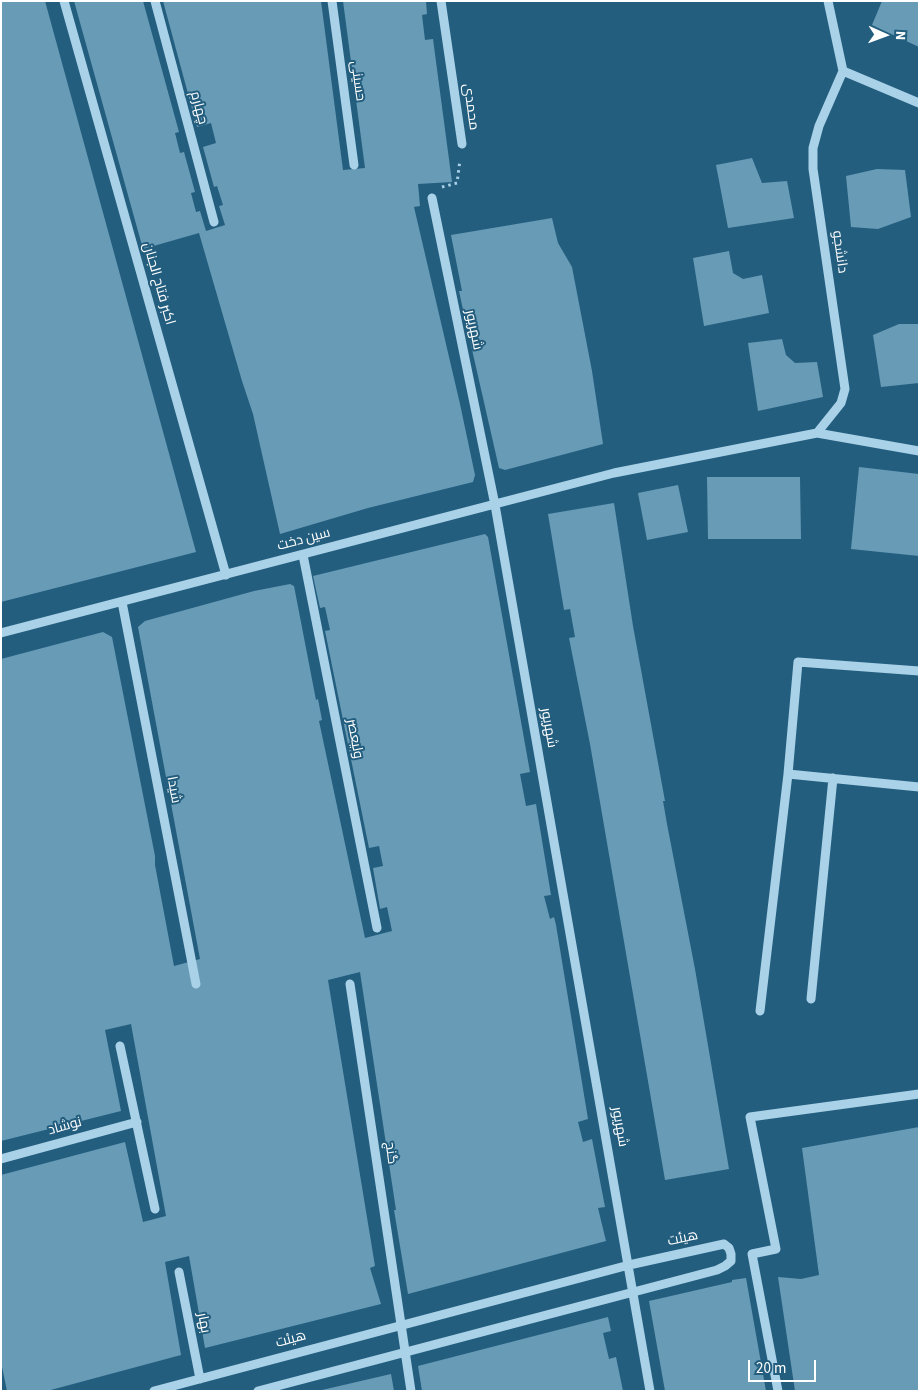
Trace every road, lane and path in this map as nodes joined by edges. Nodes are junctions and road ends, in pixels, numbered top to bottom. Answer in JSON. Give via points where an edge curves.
{"nodes":[{"id":1,"x":64,"y":1,"type":"edge"},
{"id":2,"x":155,"y":1,"type":"edge"},
{"id":3,"x":332,"y":1,"type":"edge"},
{"id":4,"x":440,"y":1,"type":"edge"},
{"id":5,"x":828,"y":1,"type":"edge"},
{"id":6,"x":843,"y":71,"type":"junction"},
{"id":7,"x":919,"y":103,"type":"edge"},
{"id":8,"x":462,"y":144,"type":"joint"},
{"id":9,"x":354,"y":165,"type":"dead end"},
{"id":10,"x":432,"y":198,"type":"joint"},
{"id":11,"x":214,"y":222,"type":"dead end"},
{"id":12,"x":817,"y":433,"type":"junction"},
{"id":13,"x":919,"y":451,"type":"edge"},
{"id":14,"x":495,"y":505,"type":"junction"},
{"id":15,"x":303,"y":555,"type":"junction"},
{"id":16,"x":226,"y":575,"type":"junction"},
{"id":17,"x":122,"y":602,"type":"junction"},
{"id":18,"x":1,"y":634,"type":"edge"},
{"id":19,"x":919,"y":670,"type":"edge"},
{"id":20,"x":788,"y":774,"type":"junction"},
{"id":21,"x":833,"y":778,"type":"junction"},
{"id":22,"x":919,"y":787,"type":"edge"},
{"id":23,"x":377,"y":928,"type":"dead end"},
{"id":24,"x":196,"y":984,"type":"dead end"},
{"id":25,"x":350,"y":984,"type":"dead end"},
{"id":26,"x":811,"y":999,"type":"dead end"},
{"id":27,"x":760,"y":1011,"type":"dead end"},
{"id":28,"x":120,"y":1046,"type":"dead end"},
{"id":29,"x":919,"y":1094,"type":"edge"},
{"id":30,"x":137,"y":1122,"type":"junction"},
{"id":31,"x":1,"y":1159,"type":"edge"},
{"id":32,"x":156,"y":1209,"type":"dead end"},
{"id":33,"x":629,"y":1265,"type":"junction"},
{"id":34,"x":179,"y":1272,"type":"dead end"},
{"id":35,"x":634,"y":1291,"type":"junction"},
{"id":36,"x":401,"y":1325,"type":"junction"},
{"id":37,"x":404,"y":1353,"type":"junction"},
{"id":38,"x":200,"y":1379,"type":"junction"},
{"id":39,"x":154,"y":1391,"type":"edge"},
{"id":40,"x":258,"y":1391,"type":"edge"},
{"id":41,"x":411,"y":1391,"type":"edge"},
{"id":42,"x":650,"y":1391,"type":"edge"},
{"id":43,"x":778,"y":1391,"type":"edge"}],
"edges":[{"from":1,"to":16,"type":"street","name":"اکبر فتاح الجنان"},
{"from":2,"to":11,"type":"street","name":"چهارم"},
{"from":3,"to":9,"type":"street","name":"حسینی"},
{"from":4,"to":8,"type":"street","name":"محمدی"},
{"from":5,"to":6,"type":"street"},
{"from":6,"to":7,"type":"street"},
{"from":6,"to":12,"type":"street","name":"دانشجو","via":[[812,148],[845,389],[841,403]]},
{"from":8,"to":10,"type":"path","name":"محمدی","via":[[457,183],[433,189]]},
{"from":10,"to":14,"type":"street","name":"شهریور"},
{"from":12,"to":13,"type":"street"},
{"from":12,"to":14,"type":"street","name":"سین دخت","via":[[614,473]]},
{"from":14,"to":15,"type":"street","name":"سین دخت"},
{"from":14,"to":33,"type":"street","name":"شهریور"},
{"from":15,"to":16,"type":"street","name":"سین دخت"},
{"from":15,"to":23,"type":"street","name":"ولیعصر"},
{"from":16,"to":17,"type":"street","name":"سین دخت"},
{"from":17,"to":18,"type":"street","name":"سین دخت"},
{"from":17,"to":24,"type":"street","name":"شیدا"},
{"from":19,"to":20,"type":"street","via":[[798,662]]},
{"from":20,"to":21,"type":"street"},
{"from":20,"to":27,"type":"street"},
{"from":21,"to":22,"type":"street"},
{"from":21,"to":26,"type":"street"},
{"from":25,"to":36,"type":"street","name":"گنج"},
{"from":28,"to":30,"type":"street"},
{"from":29,"to":43,"type":"street","via":[[750,1117],[776,1249],[752,1254]]},
{"from":30,"to":31,"type":"street","name":"نوشاد"},
{"from":30,"to":32,"type":"street"},
{"from":33,"to":35,"type":"street","name":"شهریور"},
{"from":33,"to":35,"type":"street","name":"هیئت","via":[[724,1244],[731,1254],[726,1266],[717,1270]]},
{"from":33,"to":36,"type":"street","name":"هیئت"},
{"from":34,"to":38,"type":"street","name":"بهار"},
{"from":35,"to":37,"type":"street","name":"هیئت"},
{"from":35,"to":42,"type":"street"},
{"from":36,"to":37,"type":"street","name":"گنج"},
{"from":36,"to":38,"type":"street","name":"هیئت"},
{"from":37,"to":40,"type":"street","name":"هیئت"},
{"from":37,"to":41,"type":"street","name":"گنج"},
{"from":38,"to":39,"type":"street","name":"هیئت"}]}
